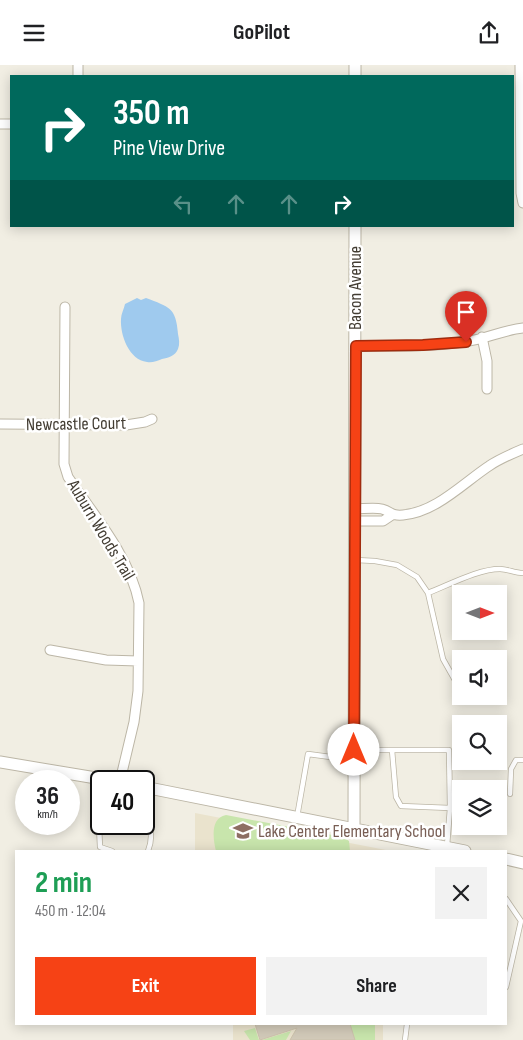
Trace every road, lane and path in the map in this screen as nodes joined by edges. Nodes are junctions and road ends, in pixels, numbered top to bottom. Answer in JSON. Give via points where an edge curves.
{"nodes":[{"id":1,"x":520,"y":65,"type":"edge"},
{"id":2,"x":522,"y":93,"type":"edge"},
{"id":3,"x":523,"y":203,"type":"edge"},
{"id":4,"x":355,"y":227,"type":"edge"},
{"id":5,"x":65,"y":307,"type":"dead end"},
{"id":6,"x":523,"y":328,"type":"edge"},
{"id":7,"x":482,"y":337,"type":"junction"},
{"id":8,"x":356,"y":346,"type":"junction"},
{"id":9,"x":487,"y":389,"type":"dead end"},
{"id":10,"x":152,"y":419,"type":"dead end"},
{"id":11,"x":0,"y":424,"type":"edge"},
{"id":12,"x":63,"y":424,"type":"junction"},
{"id":13,"x":523,"y":449,"type":"edge"},
{"id":14,"x":355,"y":515,"type":"junction"},
{"id":15,"x":355,"y":560,"type":"junction"},
{"id":16,"x":523,"y":573,"type":"edge"},
{"id":17,"x":428,"y":593,"type":"junction"},
{"id":18,"x":50,"y":650,"type":"dead end"},
{"id":19,"x":138,"y":661,"type":"junction"},
{"id":20,"x":452,"y":675,"type":"edge"},
{"id":21,"x":392,"y":750,"type":"junction"},
{"id":22,"x":354,"y":755,"type":"junction"},
{"id":23,"x":523,"y":760,"type":"edge"},
{"id":24,"x":0,"y":763,"type":"edge"},
{"id":25,"x":123,"y":770,"type":"edge"},
{"id":26,"x":90,"y":777,"type":"edge"},
{"id":27,"x":155,"y":789,"type":"edge"},
{"id":28,"x":510,"y":794,"type":"dead end"},
{"id":29,"x":450,"y":808,"type":"junction"},
{"id":30,"x":296,"y":818,"type":"junction"},
{"id":31,"x":354,"y":830,"type":"junction"},
{"id":32,"x":99,"y":835,"type":"edge"},
{"id":33,"x":151,"y":835,"type":"edge"},
{"id":34,"x":447,"y":848,"type":"junction"},
{"id":35,"x":109,"y":850,"type":"edge"},
{"id":36,"x":148,"y":850,"type":"edge"},
{"id":37,"x":459,"y":850,"type":"edge"},
{"id":38,"x":507,"y":859,"type":"edge"},
{"id":39,"x":523,"y":863,"type":"edge"},
{"id":40,"x":507,"y":901,"type":"edge"},
{"id":41,"x":507,"y":982,"type":"edge"},
{"id":42,"x":407,"y":1025,"type":"edge"},
{"id":43,"x":405,"y":1040,"type":"edge"}],
"edges":[{"from":1,"to":2,"type":"street"},
{"from":2,"to":3,"type":"street","via":[[520,193]]},
{"from":4,"to":8,"type":"street","name":"Bacon Avenue"},
{"from":5,"to":12,"type":"street","name":"Auburn Woods Trail"},
{"from":6,"to":7,"type":"street"},
{"from":7,"to":8,"type":"street","via":[[444,345]]},
{"from":7,"to":9,"type":"street"},
{"from":8,"to":14,"type":"street","name":"Bacon Avenue"},
{"from":10,"to":12,"type":"street","name":"Newcastle Court","via":[[126,425]]},
{"from":11,"to":12,"type":"street","name":"Newcastle Court"},
{"from":12,"to":19,"type":"street","name":"Auburn Woods Trail","via":[[64,464],[68,477],[127,566],[136,589],[139,603]]},
{"from":13,"to":14,"type":"street","via":[[490,465],[436,504],[418,512],[392,515],[382,509]]},
{"from":14,"to":15,"type":"street","name":"Bacon Avenue"},
{"from":15,"to":17,"type":"lane","via":[[397,565],[417,577]]},
{"from":15,"to":22,"type":"street","name":"Bacon Avenue"},
{"from":16,"to":17,"type":"lane","via":[[488,570]]},
{"from":17,"to":20,"type":"lane","via":[[443,659]]},
{"from":18,"to":19,"type":"street","via":[[106,660]]},
{"from":19,"to":25,"type":"street","name":"Auburn Woods Trail","via":[[134,722]]},
{"from":21,"to":22,"type":"lane"},
{"from":21,"to":29,"type":"lane","via":[[396,797],[401,806]]},
{"from":21,"to":29,"type":"lane","via":[[449,750]]},
{"from":22,"to":30,"type":"lane","via":[[308,754]]},
{"from":22,"to":31,"type":"street","name":"Bacon Avenue"},
{"from":23,"to":28,"type":"lane","via":[[516,760],[511,769]]},
{"from":24,"to":26,"type":"street"},
{"from":27,"to":30,"type":"street"},
{"from":29,"to":34,"type":"lane"},
{"from":30,"to":31,"type":"street"},
{"from":31,"to":34,"type":"street"},
{"from":32,"to":35,"type":"lane","via":[[100,847]]},
{"from":33,"to":36,"type":"lane"},
{"from":34,"to":37,"type":"street"},
{"from":38,"to":39,"type":"street"},
{"from":40,"to":41,"type":"lane","via":[[520,921]]},
{"from":42,"to":43,"type":"lane"}]}
